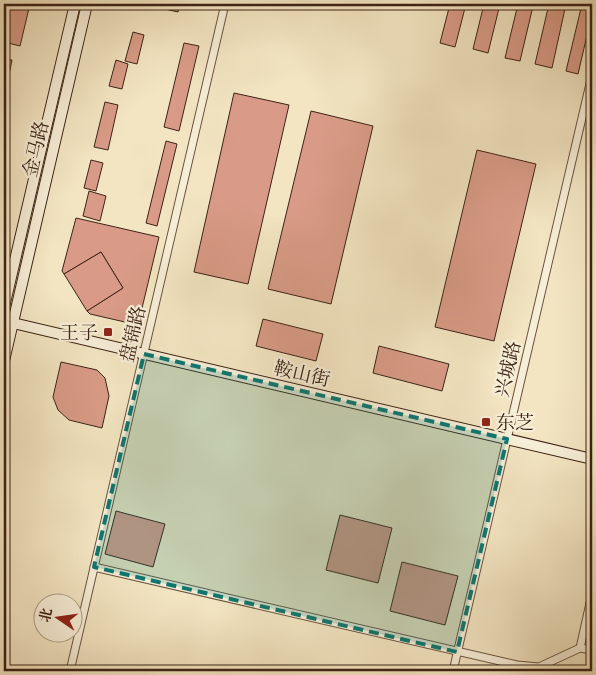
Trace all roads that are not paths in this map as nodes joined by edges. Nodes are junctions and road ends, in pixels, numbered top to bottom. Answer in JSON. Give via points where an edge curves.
{"nodes":[{"id":1,"x":75,"y":4,"type":"edge"},
{"id":2,"x":87,"y":4,"type":"edge"},
{"id":3,"x":225,"y":4,"type":"edge"},
{"id":4,"x":592,"y":75,"type":"edge"},
{"id":5,"x":4,"y":307,"type":"edge"},
{"id":6,"x":9,"y":319,"type":"edge"},
{"id":7,"x":144,"y":351,"type":"junction"},
{"id":8,"x":4,"y":361,"type":"edge"},
{"id":9,"x":508,"y":436,"type":"junction"},
{"id":10,"x":592,"y":452,"type":"edge"},
{"id":11,"x":592,"y":459,"type":"edge"},
{"id":12,"x":94,"y":567,"type":"junction"},
{"id":13,"x":592,"y":594,"type":"edge"},
{"id":14,"x":580,"y":648,"type":"junction"},
{"id":15,"x":592,"y":650,"type":"edge"},
{"id":16,"x":458,"y":652,"type":"junction"},
{"id":17,"x":70,"y":671,"type":"edge"},
{"id":18,"x":453,"y":671,"type":"edge"}],
"edges":[{"from":1,"to":5,"type":"street","name":"金马路"},
{"from":2,"to":6,"type":"street","name":"金马路"},
{"from":3,"to":7,"type":"street","name":"盘锦路"},
{"from":4,"to":9,"type":"street","name":"兴城路"},
{"from":6,"to":7,"type":"street","name":"鞍山街"},
{"from":6,"to":8,"type":"street","name":"金马路"},
{"from":7,"to":9,"type":"street","name":"鞍山街"},
{"from":7,"to":12,"type":"street","name":"盘锦路"},
{"from":9,"to":10,"type":"street","name":"鞍山街"},
{"from":9,"to":11,"type":"street","name":"鞍山街"},
{"from":9,"to":16,"type":"street","name":"兴城路"},
{"from":12,"to":16,"type":"street"},
{"from":12,"to":17,"type":"street","name":"盘锦路"},
{"from":13,"to":14,"type":"street"},
{"from":14,"to":15,"type":"street"},
{"from":14,"to":16,"type":"street","via":[[540,667]]},
{"from":16,"to":18,"type":"street","name":"兴城路"}]}
